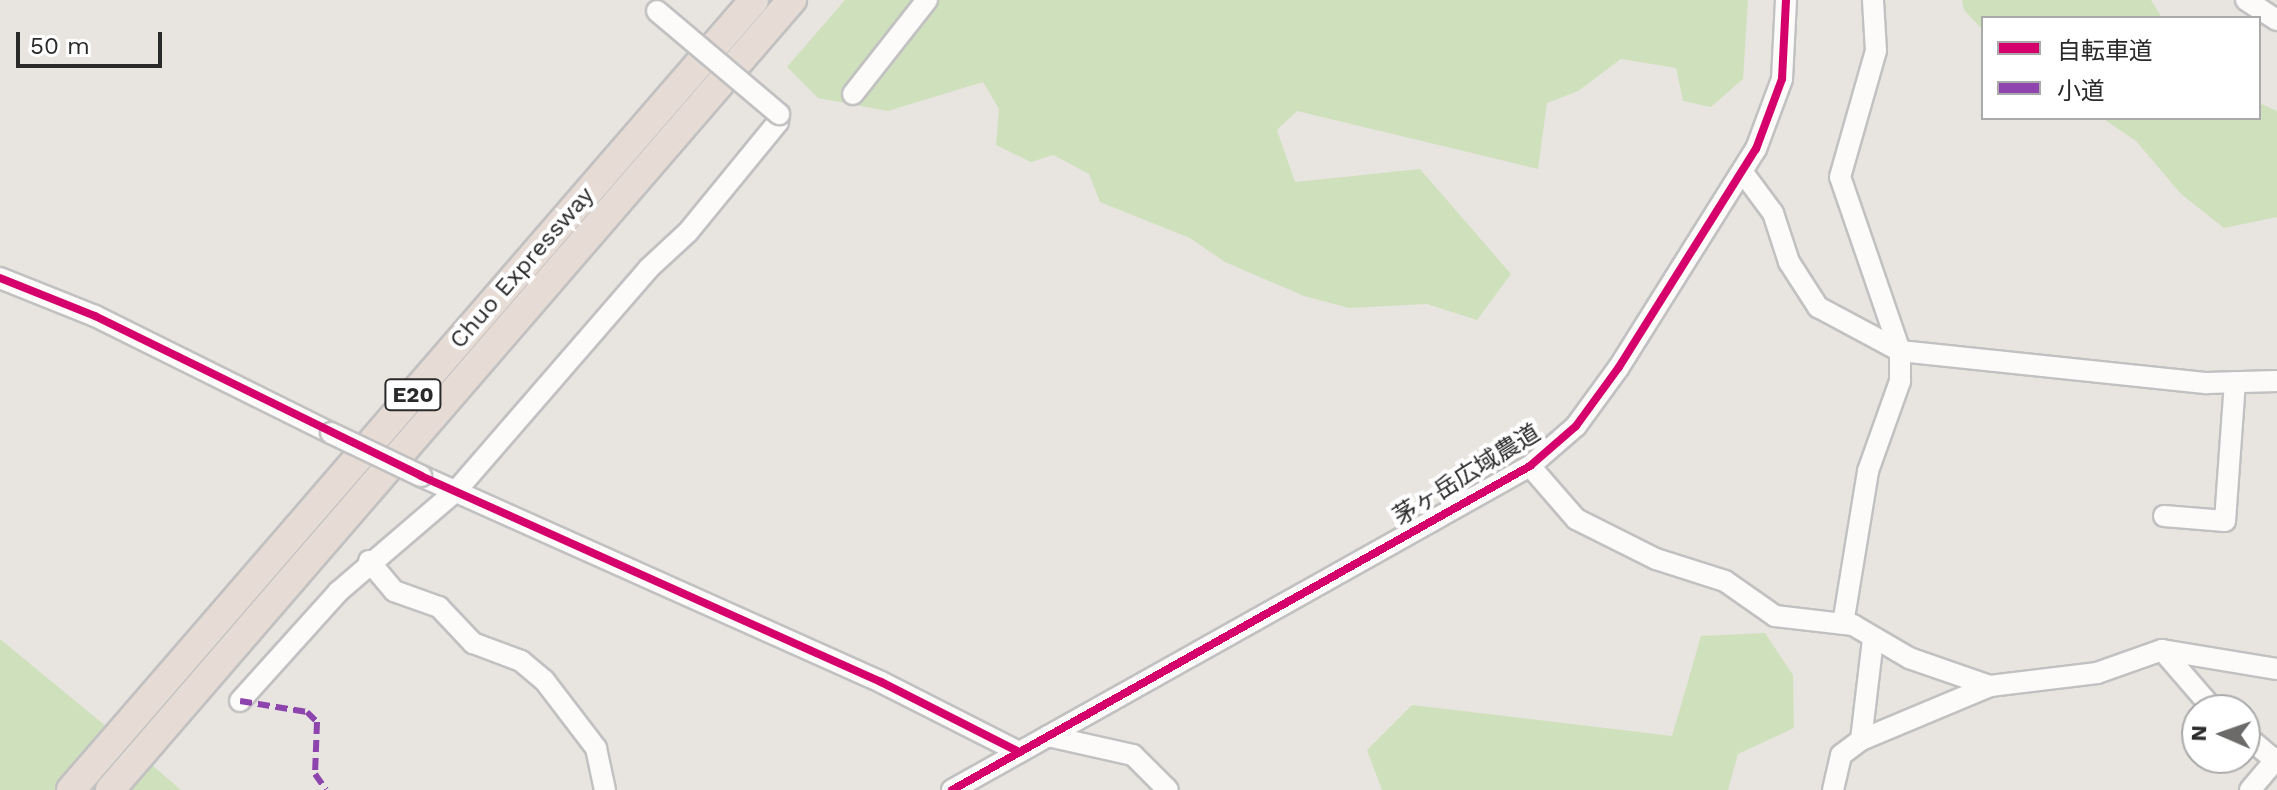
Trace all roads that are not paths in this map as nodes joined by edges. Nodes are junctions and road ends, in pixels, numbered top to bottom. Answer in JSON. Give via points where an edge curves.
{"nodes":[{"id":1,"x":754,"y":0,"type":"edge"},
{"id":2,"x":792,"y":0,"type":"edge"},
{"id":3,"x":927,"y":0,"type":"edge"},
{"id":4,"x":1786,"y":0,"type":"edge"},
{"id":5,"x":1873,"y":0,"type":"edge"},
{"id":6,"x":2246,"y":0,"type":"edge"},
{"id":7,"x":650,"y":6,"type":"edge"},
{"id":8,"x":2277,"y":20,"type":"edge"},
{"id":9,"x":853,"y":94,"type":"dead end"},
{"id":10,"x":1744,"y":174,"type":"junction"},
{"id":11,"x":0,"y":278,"type":"edge"},
{"id":12,"x":1900,"y":351,"type":"junction"},
{"id":13,"x":2277,"y":381,"type":"edge"},
{"id":14,"x":2235,"y":382,"type":"junction"},
{"id":15,"x":1530,"y":466,"type":"junction"},
{"id":16,"x":456,"y":491,"type":"junction"},
{"id":17,"x":2164,"y":516,"type":"dead end"},
{"id":18,"x":369,"y":561,"type":"junction"},
{"id":19,"x":1843,"y":624,"type":"junction"},
{"id":20,"x":1873,"y":640,"type":"junction"},
{"id":21,"x":2162,"y":650,"type":"junction"},
{"id":22,"x":2277,"y":669,"type":"edge"},
{"id":23,"x":1990,"y":686,"type":"junction"},
{"id":24,"x":2200,"y":694,"type":"edge"},
{"id":25,"x":240,"y":701,"type":"dead end"},
{"id":26,"x":1048,"y":736,"type":"junction"},
{"id":27,"x":1861,"y":740,"type":"junction"},
{"id":28,"x":1019,"y":752,"type":"junction"},
{"id":29,"x":2276,"y":759,"type":"edge"},
{"id":30,"x":71,"y":790,"type":"edge"},
{"id":31,"x":110,"y":790,"type":"edge"},
{"id":32,"x":605,"y":790,"type":"edge"},
{"id":33,"x":952,"y":790,"type":"edge"},
{"id":34,"x":1168,"y":790,"type":"edge"},
{"id":35,"x":1833,"y":790,"type":"edge"},
{"id":36,"x":2250,"y":790,"type":"edge"}],
"edges":[{"from":1,"to":30,"type":"highway","name":"Chuo Expressway","number":"E20"},
{"from":2,"to":31,"type":"highway","name":"Chuo Expressway","number":"E20"},
{"from":3,"to":9,"type":"street"},
{"from":4,"to":10,"type":"street","name":"茅ヶ岳広域農道","via":[[1782,79]]},
{"from":5,"to":12,"type":"street","via":[[1876,51],[1840,177]]},
{"from":6,"to":8,"type":"street"},
{"from":7,"to":16,"type":"street","bridge":true,"via":[[779,114],[778,122],[688,232],[648,269]]},
{"from":10,"to":12,"type":"street","via":[[1773,213],[1789,262],[1818,307]]},
{"from":10,"to":15,"type":"street","name":"茅ヶ岳広域農道","via":[[1595,403]]},
{"from":11,"to":16,"type":"street","bridge":true,"via":[[95,316]]},
{"from":12,"to":14,"type":"street"},
{"from":12,"to":19,"type":"street","via":[[1900,381],[1868,471]]},
{"from":13,"to":14,"type":"street"},
{"from":14,"to":17,"type":"street","via":[[2225,521]]},
{"from":15,"to":19,"type":"street","via":[[1576,519],[1688,573],[1725,581],[1775,616]]},
{"from":15,"to":26,"type":"street","name":"茅ヶ岳広域農道"},
{"from":16,"to":18,"type":"street"},
{"from":16,"to":28,"type":"street","via":[[881,682]]},
{"from":18,"to":25,"type":"street"},
{"from":18,"to":32,"type":"street","via":[[394,591],[439,607],[473,643],[521,661],[544,680],[596,748]]},
{"from":19,"to":20,"type":"street"},
{"from":20,"to":23,"type":"street"},
{"from":20,"to":27,"type":"street"},
{"from":21,"to":22,"type":"street"},
{"from":21,"to":23,"type":"street","via":[[2097,673]]},
{"from":21,"to":24,"type":"street"},
{"from":23,"to":27,"type":"street"},
{"from":26,"to":28,"type":"street","name":"茅ヶ岳広域農道"},
{"from":26,"to":34,"type":"street","via":[[1133,755]]},
{"from":27,"to":35,"type":"street","via":[[1841,755]]},
{"from":28,"to":33,"type":"street","name":"茅ヶ岳広域農道"},
{"from":29,"to":36,"type":"street"}]}
